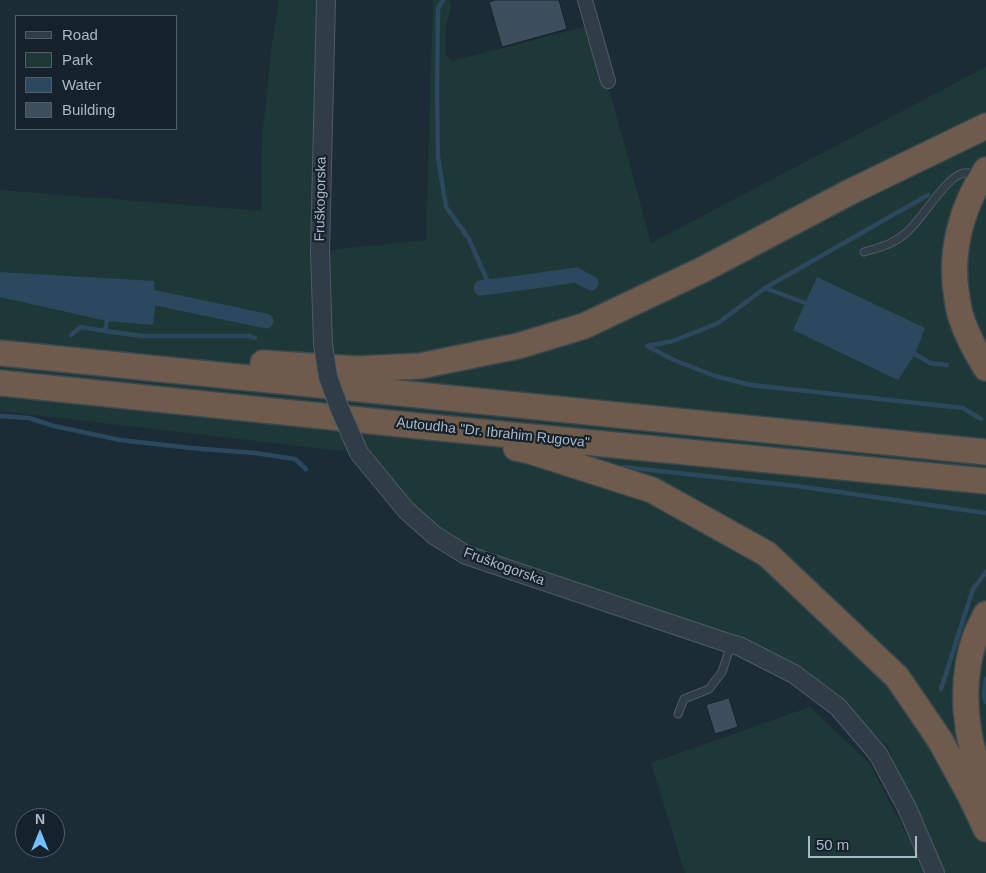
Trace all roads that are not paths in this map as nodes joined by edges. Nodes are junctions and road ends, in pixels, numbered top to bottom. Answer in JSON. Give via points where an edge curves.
{"nodes":[{"id":1,"x":326,"y":0,"type":"edge"},
{"id":2,"x":585,"y":0,"type":"edge"},
{"id":3,"x":608,"y":81,"type":"dead end"},
{"id":4,"x":986,"y":126,"type":"edge"},
{"id":5,"x":983,"y":175,"type":"edge"},
{"id":6,"x":864,"y":252,"type":"dead end"},
{"id":7,"x":0,"y":353,"type":"edge"},
{"id":8,"x":136,"y":366,"type":"junction"},
{"id":9,"x":986,"y":368,"type":"edge"},
{"id":10,"x":0,"y":383,"type":"edge"},
{"id":11,"x":418,"y":426,"type":"junction"},
{"id":12,"x":986,"y":452,"type":"edge"},
{"id":13,"x":986,"y":481,"type":"edge"},
{"id":14,"x":986,"y":614,"type":"edge"},
{"id":15,"x":731,"y":644,"type":"junction"},
{"id":16,"x":678,"y":714,"type":"dead end"},
{"id":17,"x":986,"y":789,"type":"edge"},
{"id":18,"x":986,"y":829,"type":"edge"},
{"id":19,"x":935,"y":873,"type":"edge"}],
"edges":[{"from":1,"to":15,"type":"street","name":"Fruškogorska","bridge":true,"via":[[320,269],[323,344],[328,377],[359,453],[406,510],[434,535],[466,555]]},
{"from":2,"to":3,"type":"street"},
{"from":4,"to":8,"type":"highway","via":[[584,326],[518,346],[420,366],[384,368],[211,362]]},
{"from":5,"to":6,"type":"lane","via":[[963,172],[957,175],[907,232],[891,244]]},
{"from":5,"to":9,"type":"highway","via":[[960,228],[955,256],[955,286],[960,316],[972,346]]},
{"from":7,"to":8,"type":"highway"},
{"from":8,"to":12,"type":"highway"},
{"from":10,"to":11,"type":"highway","name":"Autoudha \"Dr. Ibrahim Rugova\""},
{"from":11,"to":13,"type":"highway","name":"Autoudha \"Dr. Ibrahim Rugova\""},
{"from":11,"to":18,"type":"highway","via":[[530,451],[652,490],[767,554],[897,677],[940,740]]},
{"from":14,"to":17,"type":"highway","via":[[976,635],[968,666],[966,694],[972,748]]},
{"from":15,"to":16,"type":"lane","via":[[722,672],[709,689],[684,698]]},
{"from":15,"to":19,"type":"street","name":"Fruškogorska","via":[[794,674],[838,707],[878,754],[907,808]]}]}
